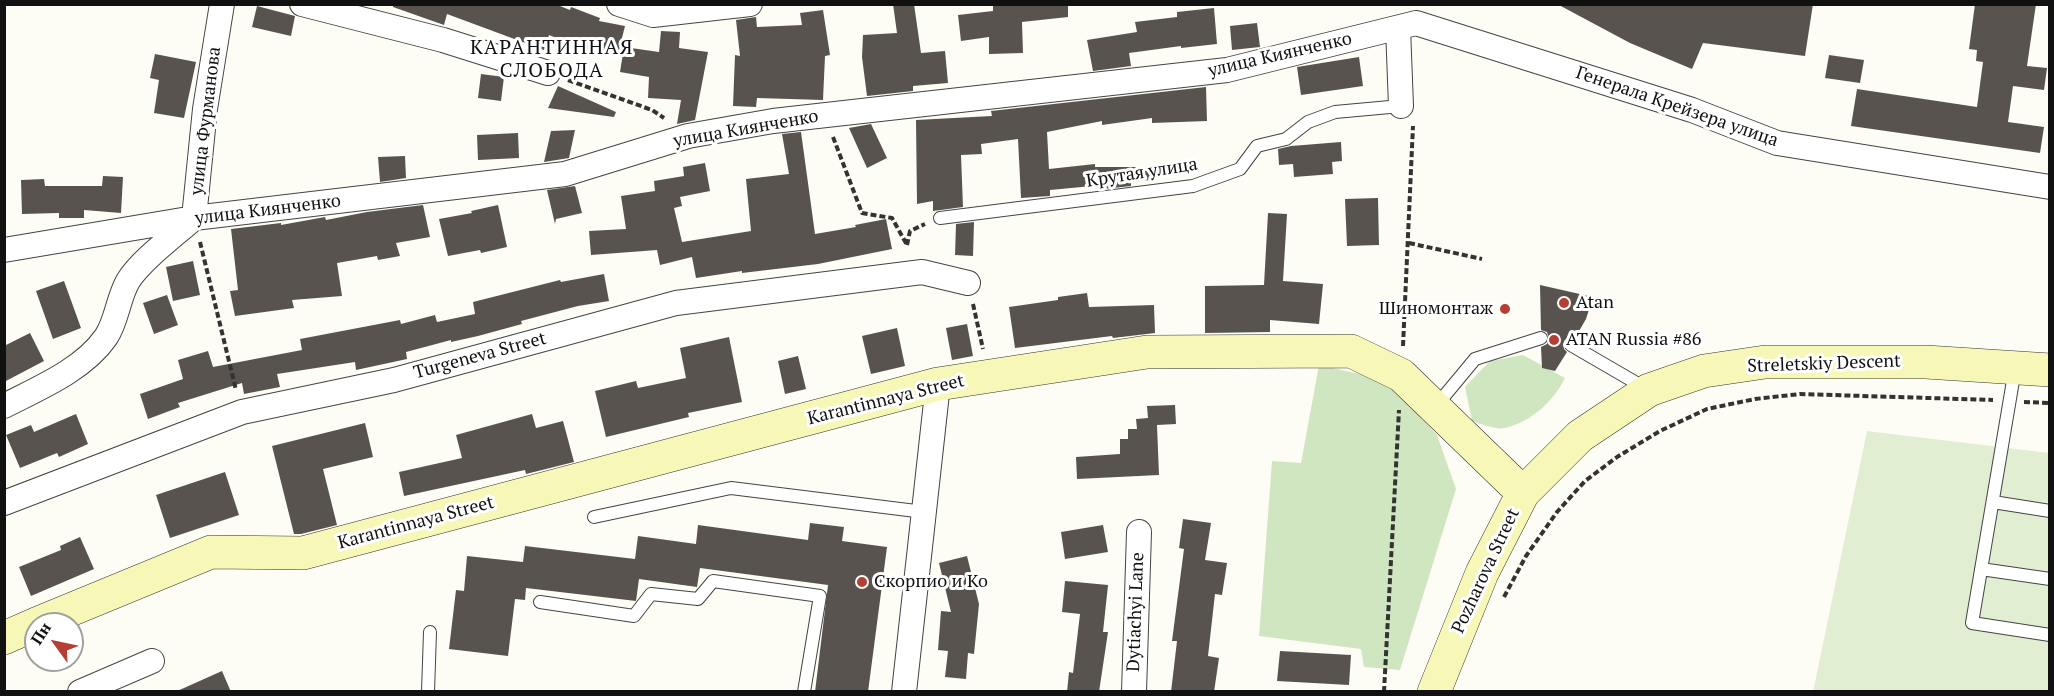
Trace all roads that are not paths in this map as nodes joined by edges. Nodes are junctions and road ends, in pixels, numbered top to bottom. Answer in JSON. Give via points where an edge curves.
{"nodes":[{"id":1,"x":222,"y":4,"type":"edge"},
{"id":2,"x":302,"y":4,"type":"edge"},
{"id":3,"x":620,"y":4,"type":"edge"},
{"id":4,"x":750,"y":4,"type":"edge"},
{"id":5,"x":1409,"y":18,"type":"edge"},
{"id":6,"x":548,"y":73,"type":"road end"},
{"id":7,"x":1407,"y":111,"type":"joint"},
{"id":8,"x":2049,"y":187,"type":"edge"},
{"id":9,"x":194,"y":218,"type":"junction"},
{"id":10,"x":940,"y":218,"type":"road end"},
{"id":11,"x":4,"y":250,"type":"edge"},
{"id":12,"x":968,"y":283,"type":"road end"},
{"id":13,"x":1541,"y":338,"type":"dead end"},
{"id":14,"x":1571,"y":345,"type":"dead end"},
{"id":15,"x":2015,"y":368,"type":"junction"},
{"id":16,"x":2049,"y":370,"type":"edge"},
{"id":17,"x":938,"y":384,"type":"junction"},
{"id":18,"x":1649,"y":390,"type":"junction"},
{"id":19,"x":4,"y":406,"type":"edge"},
{"id":20,"x":1434,"y":407,"type":"junction"},
{"id":21,"x":1580,"y":436,"type":"joint"},
{"id":22,"x":1523,"y":493,"type":"junction"},
{"id":23,"x":1993,"y":502,"type":"junction"},
{"id":24,"x":4,"y":503,"type":"edge"},
{"id":25,"x":2049,"y":511,"type":"edge"},
{"id":26,"x":924,"y":512,"type":"junction"},
{"id":27,"x":594,"y":517,"type":"dead end"},
{"id":28,"x":1139,"y":532,"type":"dead end"},
{"id":29,"x":1981,"y":569,"type":"junction"},
{"id":30,"x":2049,"y":579,"type":"edge"},
{"id":31,"x":540,"y":603,"type":"dead end"},
{"id":32,"x":65,"y":612,"type":"edge"},
{"id":33,"x":24,"y":629,"type":"edge"},
{"id":34,"x":430,"y":632,"type":"dead end"},
{"id":35,"x":2049,"y":635,"type":"edge"},
{"id":36,"x":4,"y":638,"type":"edge"},
{"id":37,"x":152,"y":661,"type":"dead end"},
{"id":38,"x":80,"y":692,"type":"edge"},
{"id":39,"x":428,"y":692,"type":"edge"},
{"id":40,"x":804,"y":692,"type":"edge"},
{"id":41,"x":904,"y":692,"type":"edge"},
{"id":42,"x":1134,"y":692,"type":"edge"},
{"id":43,"x":1434,"y":692,"type":"edge"}],
"edges":[{"from":1,"to":9,"type":"street","name":"улица Фурманова","via":[[205,109]]},
{"from":2,"to":6,"type":"street","via":[[443,40]]},
{"from":3,"to":4,"type":"street","via":[[653,15]]},
{"from":5,"to":7,"type":"street"},
{"from":5,"to":8,"type":"street","name":"Генерала Крейзера улица","via":[[1692,110],[1777,142]]},
{"from":5,"to":9,"type":"street","name":"улица Киянченко","via":[[1227,70],[773,122],[688,136],[565,174]]},
{"from":7,"to":10,"type":"lane","name":"Крутая улица","via":[[1335,112],[1308,122],[1286,139],[1257,146],[1240,169],[1193,186]]},
{"from":9,"to":11,"type":"street","name":"улица Киянченко"},
{"from":9,"to":19,"type":"street","via":[[127,282],[107,336],[86,359]]},
{"from":12,"to":24,"type":"street","name":"Turgeneva Street","via":[[922,272],[676,303],[394,380],[242,412]]},
{"from":13,"to":20,"type":"lane","via":[[1475,359]]},
{"from":14,"to":18,"type":"lane"},
{"from":15,"to":16,"type":"main road","name":"Streletskiy Descent"},
{"from":15,"to":18,"type":"main road","name":"Streletskiy Descent","via":[[1926,362],[1765,362],[1704,371]]},
{"from":15,"to":23,"type":"lane"},
{"from":17,"to":20,"type":"main road","name":"Karantinnaya Street","via":[[1147,352],[1351,351],[1401,375]]},
{"from":17,"to":26,"type":"street"},
{"from":17,"to":32,"type":"main road","name":"Karantinnaya Street","via":[[303,553],[211,552]]},
{"from":18,"to":21,"type":"main road","name":"Streletskiy Descent"},
{"from":20,"to":22,"type":"main road","name":"Karantinnaya Street"},
{"from":21,"to":22,"type":"main road","name":"Pozharova Street"},
{"from":22,"to":43,"type":"main road","name":"Pozharova Street","via":[[1482,573]]},
{"from":23,"to":25,"type":"lane"},
{"from":23,"to":29,"type":"lane"},
{"from":26,"to":27,"type":"lane","via":[[731,488]]},
{"from":26,"to":41,"type":"street"},
{"from":28,"to":42,"type":"street","name":"Dytiachyi Lane"},
{"from":29,"to":30,"type":"lane"},
{"from":29,"to":35,"type":"lane","via":[[1972,623]]},
{"from":31,"to":40,"type":"lane","via":[[633,616],[651,594],[698,599],[713,581],[820,596]]},
{"from":33,"to":36,"type":"main road"},
{"from":34,"to":39,"type":"lane"},
{"from":37,"to":38,"type":"street"}]}
